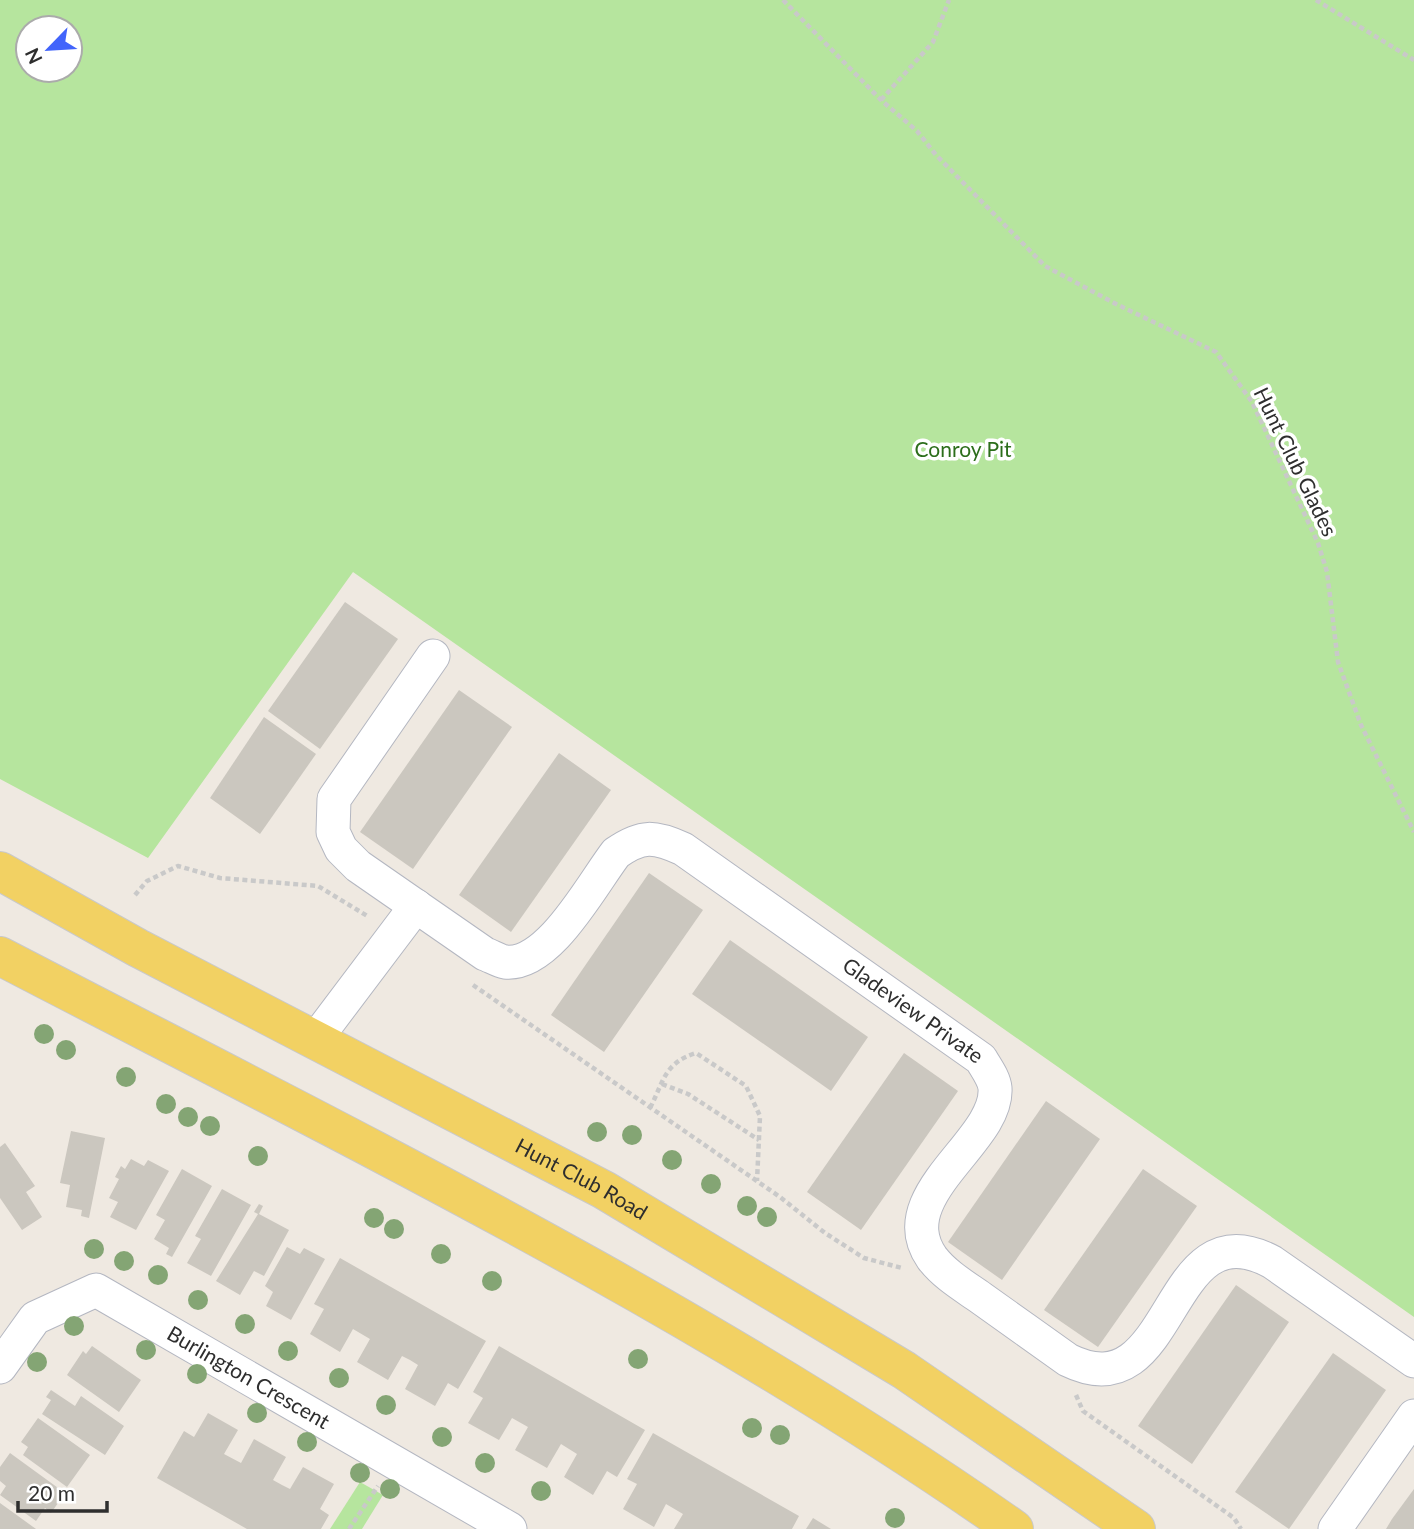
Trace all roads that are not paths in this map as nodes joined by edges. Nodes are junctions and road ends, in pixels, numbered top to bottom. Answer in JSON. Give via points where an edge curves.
{"nodes":[{"id":1,"x":433,"y":656,"type":"dead end"},
{"id":2,"x":0,"y":871,"type":"edge"},
{"id":3,"x":416,"y":906,"type":"junction"},
{"id":4,"x":0,"y":956,"type":"edge"},
{"id":5,"x":315,"y":1040,"type":"junction"},
{"id":6,"x":1414,"y":1361,"type":"edge"},
{"id":7,"x":0,"y":1367,"type":"edge"},
{"id":8,"x":1414,"y":1416,"type":"edge"},
{"id":9,"x":510,"y":1529,"type":"edge"},
{"id":10,"x":1014,"y":1529,"type":"edge"},
{"id":11,"x":1136,"y":1529,"type":"edge"},
{"id":12,"x":1335,"y":1529,"type":"edge"}],
"edges":[{"from":1,"to":3,"type":"street","name":"Gladeview Private","via":[[342,785],[332,813],[333,832],[341,849]]},
{"from":2,"to":5,"type":"main road","name":"Hunt Club Road"},
{"from":3,"to":5,"type":"street"},
{"from":3,"to":6,"type":"street","name":"Gladeview Private","via":[[485,954],[505,962],[523,960],[543,950],[556,935],[615,853],[648,838],[683,849],[981,1059],[995,1087],[992,1104],[932,1192],[923,1229],[924,1242],[943,1271],[1078,1364],[1109,1370],[1139,1354],[1199,1267],[1233,1249],[1251,1251]]},
{"from":4,"to":10,"type":"main road","via":[[505,1219],[784,1380]]},
{"from":5,"to":11,"type":"main road","name":"Hunt Club Road","via":[[604,1191],[728,1264],[904,1370]]},
{"from":7,"to":9,"type":"street","name":"Burlington Crescent","via":[[34,1318],[96,1290]]},
{"from":8,"to":12,"type":"street"}]}
